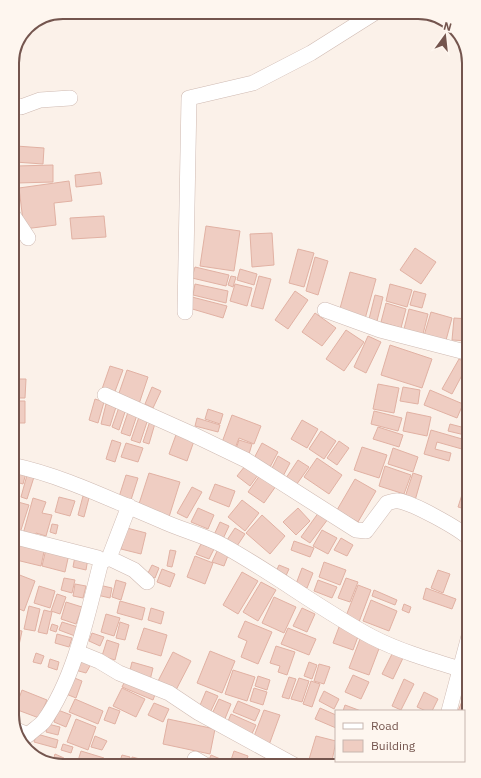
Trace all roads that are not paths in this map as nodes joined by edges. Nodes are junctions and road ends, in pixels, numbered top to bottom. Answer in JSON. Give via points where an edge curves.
{"nodes":[{"id":1,"x":365,"y":19,"type":"edge"},
{"id":2,"x":70,"y":98,"type":"dead end"},
{"id":3,"x":19,"y":107,"type":"edge"},
{"id":4,"x":19,"y":224,"type":"edge"},
{"id":5,"x":28,"y":238,"type":"dead end"},
{"id":6,"x":325,"y":310,"type":"dead end"},
{"id":7,"x":185,"y":312,"type":"dead end"},
{"id":8,"x":462,"y":351,"type":"edge"},
{"id":9,"x":105,"y":395,"type":"dead end"},
{"id":10,"x":19,"y":467,"type":"edge"},
{"id":11,"x":129,"y":506,"type":"junction"},
{"id":12,"x":462,"y":531,"type":"edge"},
{"id":13,"x":19,"y":538,"type":"edge"},
{"id":14,"x":105,"y":560,"type":"junction"},
{"id":15,"x":147,"y":582,"type":"dead end"},
{"id":16,"x":77,"y":652,"type":"junction"},
{"id":17,"x":462,"y":662,"type":"edge"},
{"id":18,"x":460,"y":669,"type":"junction"},
{"id":19,"x":450,"y":710,"type":"edge"},
{"id":20,"x":24,"y":735,"type":"edge"},
{"id":21,"x":283,"y":759,"type":"edge"}],
"edges":[{"from":1,"to":7,"type":"street","via":[[311,53],[253,83],[189,98]]},
{"from":2,"to":3,"type":"street","via":[[40,100]]},
{"from":4,"to":5,"type":"street"},
{"from":6,"to":8,"type":"street","via":[[380,330]]},
{"from":9,"to":12,"type":"street","via":[[246,460],[356,530],[366,531],[387,503],[400,501]]},
{"from":10,"to":11,"type":"street","via":[[77,484]]},
{"from":11,"to":14,"type":"street"},
{"from":11,"to":18,"type":"street","via":[[225,546],[373,637]]},
{"from":13,"to":14,"type":"street"},
{"from":14,"to":15,"type":"street","via":[[134,570]]},
{"from":14,"to":16,"type":"street"},
{"from":16,"to":20,"type":"street","via":[[44,722]]},
{"from":16,"to":21,"type":"street","via":[[119,673],[169,693],[199,714]]},
{"from":17,"to":18,"type":"street"},
{"from":18,"to":19,"type":"street"}]}
